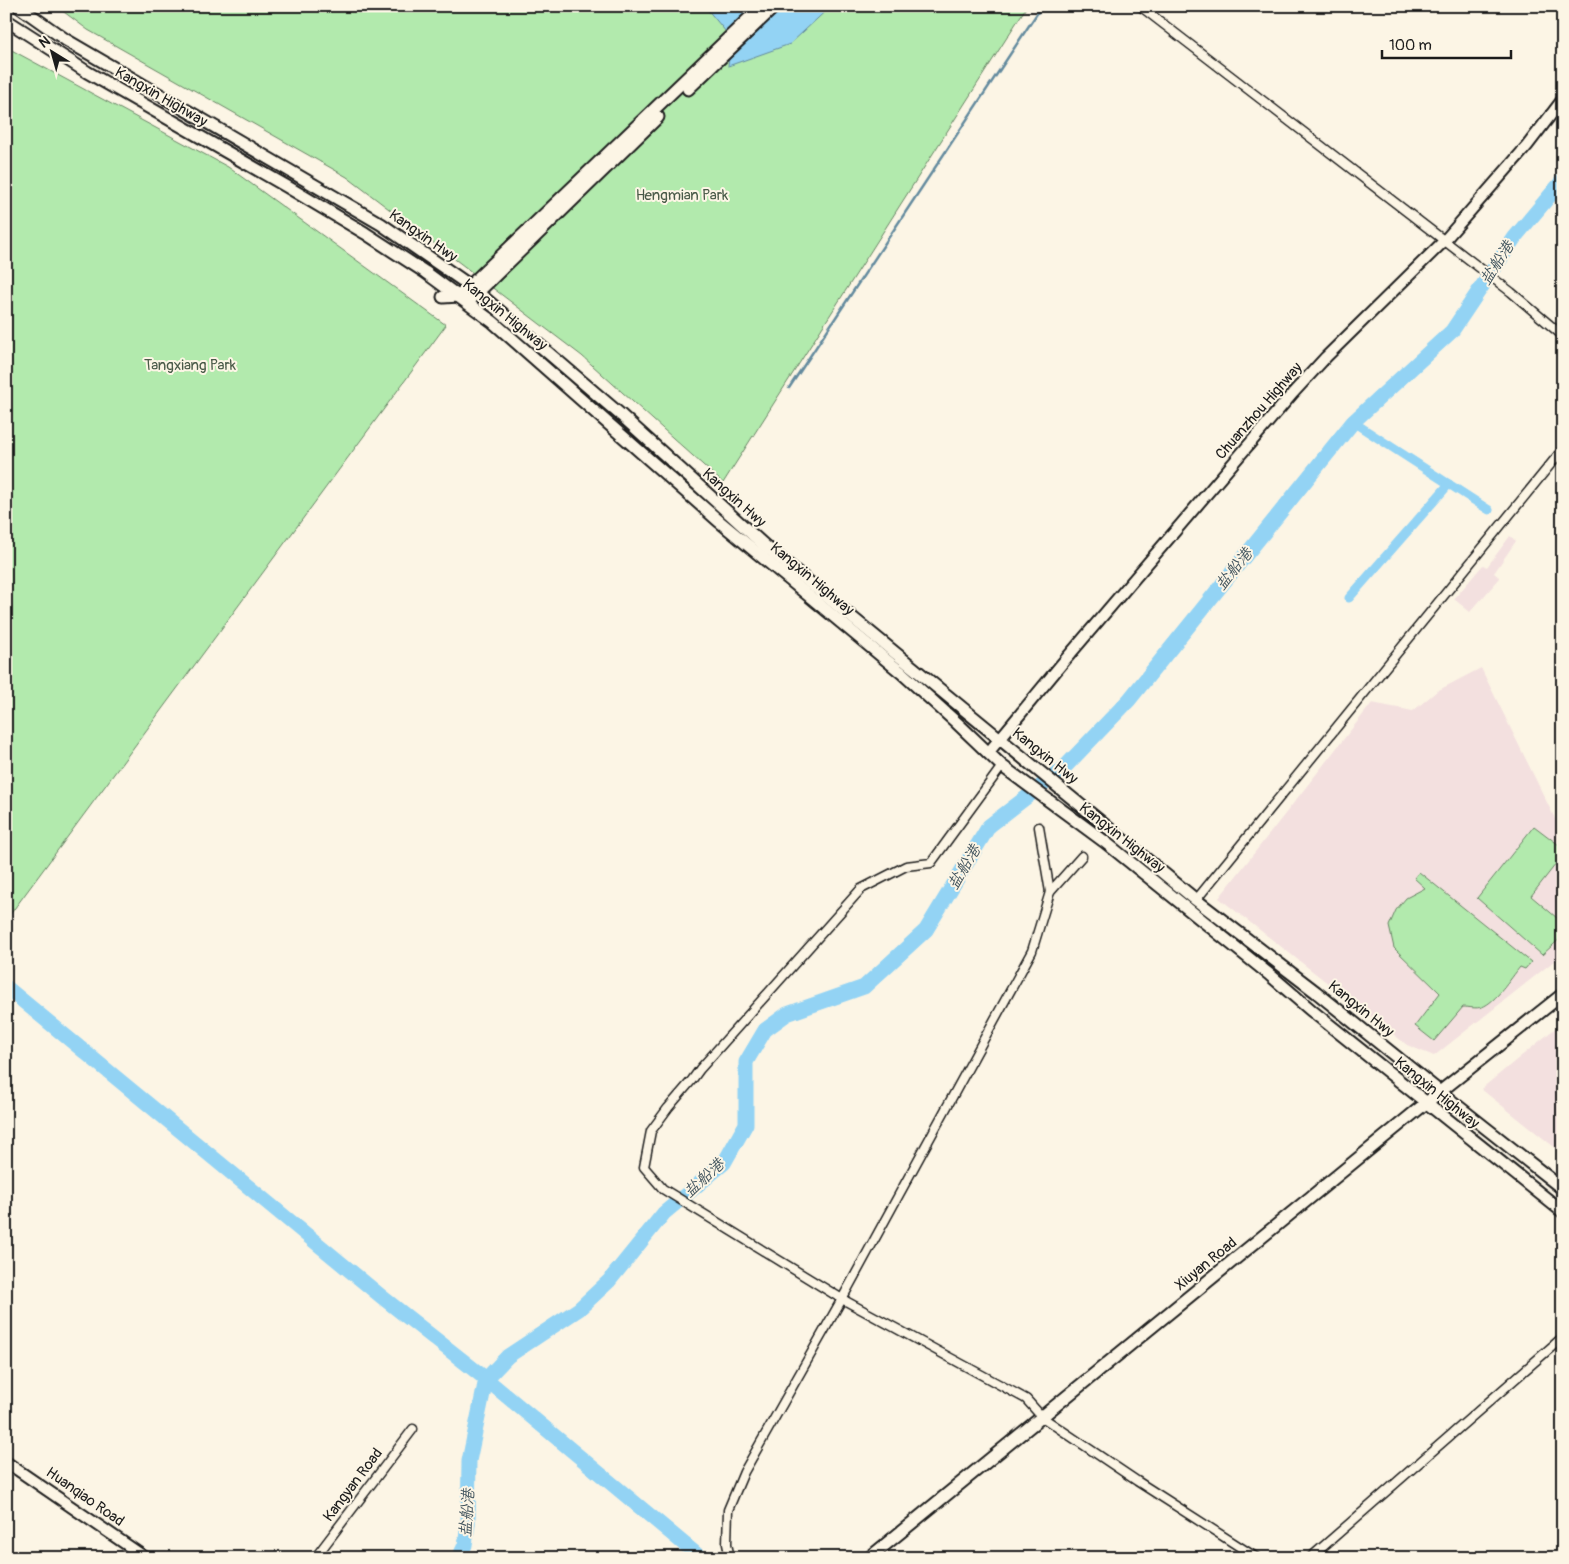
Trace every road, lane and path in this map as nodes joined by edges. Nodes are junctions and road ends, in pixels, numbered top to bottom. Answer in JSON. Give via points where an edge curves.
{"nodes":[{"id":1,"x":18,"y":6,"type":"edge"},
{"id":2,"x":762,"y":6,"type":"edge"},
{"id":3,"x":775,"y":6,"type":"edge"},
{"id":4,"x":1140,"y":6,"type":"edge"},
{"id":5,"x":6,"y":20,"type":"edge"},
{"id":6,"x":1563,"y":99,"type":"edge"},
{"id":7,"x":1444,"y":240,"type":"junction"},
{"id":8,"x":474,"y":289,"type":"junction"},
{"id":9,"x":443,"y":297,"type":"dead end"},
{"id":10,"x":463,"y":299,"type":"junction"},
{"id":11,"x":1563,"y":336,"type":"edge"},
{"id":12,"x":1563,"y":449,"type":"edge"},
{"id":13,"x":1000,"y":738,"type":"junction"},
{"id":14,"x":988,"y":753,"type":"junction"},
{"id":15,"x":1006,"y":769,"type":"junction"},
{"id":16,"x":1039,"y":826,"type":"dead end"},
{"id":17,"x":1082,"y":856,"type":"dead end"},
{"id":18,"x":1050,"y":892,"type":"junction"},
{"id":19,"x":1196,"y":900,"type":"junction"},
{"id":20,"x":1563,"y":994,"type":"edge"},
{"id":21,"x":1440,"y":1092,"type":"junction"},
{"id":22,"x":1426,"y":1103,"type":"junction"},
{"id":23,"x":1563,"y":1189,"type":"edge"},
{"id":24,"x":1563,"y":1212,"type":"edge"},
{"id":25,"x":842,"y":1299,"type":"junction"},
{"id":26,"x":1563,"y":1338,"type":"edge"},
{"id":27,"x":1042,"y":1417,"type":"junction"},
{"id":28,"x":413,"y":1429,"type":"dead end"},
{"id":29,"x":6,"y":1462,"type":"edge"},
{"id":30,"x":146,"y":1558,"type":"edge"},
{"id":31,"x":315,"y":1558,"type":"edge"},
{"id":32,"x":730,"y":1558,"type":"edge"},
{"id":33,"x":870,"y":1558,"type":"edge"},
{"id":34,"x":1257,"y":1558,"type":"edge"},
{"id":35,"x":1310,"y":1558,"type":"edge"}],
"edges":[{"from":1,"to":8,"type":"main road","name":"Kangxin Hwy","via":[[66,40],[381,224]]},
{"from":2,"to":8,"type":"main road"},
{"from":3,"to":8,"type":"main road"},
{"from":4,"to":7,"type":"street"},
{"from":5,"to":10,"type":"main road","name":"Kangxin Highway","via":[[87,72],[365,233]]},
{"from":6,"to":7,"type":"street","name":"Chuanzhou Highway","via":[[1527,146]]},
{"from":7,"to":11,"type":"street"},
{"from":7,"to":13,"type":"street","name":"Chuanzhou Highway","via":[[1293,392]]},
{"from":8,"to":10,"type":"main road"},
{"from":8,"to":13,"type":"main road","name":"Kangxin Hwy","via":[[622,416],[765,546]]},
{"from":9,"to":10,"type":"main road"},
{"from":10,"to":14,"type":"main road","name":"Kangxin Highway","via":[[720,522],[902,673]]},
{"from":12,"to":19,"type":"street"},
{"from":13,"to":14,"type":"street","name":"Chuanzhou Highway"},
{"from":13,"to":19,"type":"main road","name":"Kangxin Hwy"},
{"from":14,"to":15,"type":"main road","name":"Kangxin Highway"},
{"from":15,"to":22,"type":"main road","name":"Kangxin Highway","via":[[1112,848]]},
{"from":15,"to":25,"type":"street","via":[[932,863],[906,866],[860,889],[700,1069],[651,1131],[644,1167],[663,1189]]},
{"from":16,"to":18,"type":"street"},
{"from":17,"to":18,"type":"street"},
{"from":18,"to":25,"type":"street","via":[[1032,951]]},
{"from":19,"to":21,"type":"main road","name":"Kangxin Hwy"},
{"from":20,"to":21,"type":"main road","name":"Xiuyan Road"},
{"from":21,"to":22,"type":"main road","name":"Xiuyan Road"},
{"from":21,"to":23,"type":"main road","name":"Kangxin Hwy"},
{"from":22,"to":24,"type":"main road","name":"Kangxin Highway"},
{"from":22,"to":27,"type":"main road","name":"Xiuyan Road"},
{"from":25,"to":27,"type":"street","via":[[1026,1399]]},
{"from":25,"to":32,"type":"street","via":[[744,1472],[728,1510]]},
{"from":26,"to":35,"type":"street"},
{"from":27,"to":33,"type":"main road","name":"Xiuyan Road"},
{"from":27,"to":34,"type":"street"},
{"from":28,"to":31,"type":"street","name":"Kangyan Road"},
{"from":29,"to":30,"type":"street","name":"Huanqiao Road"}]}
